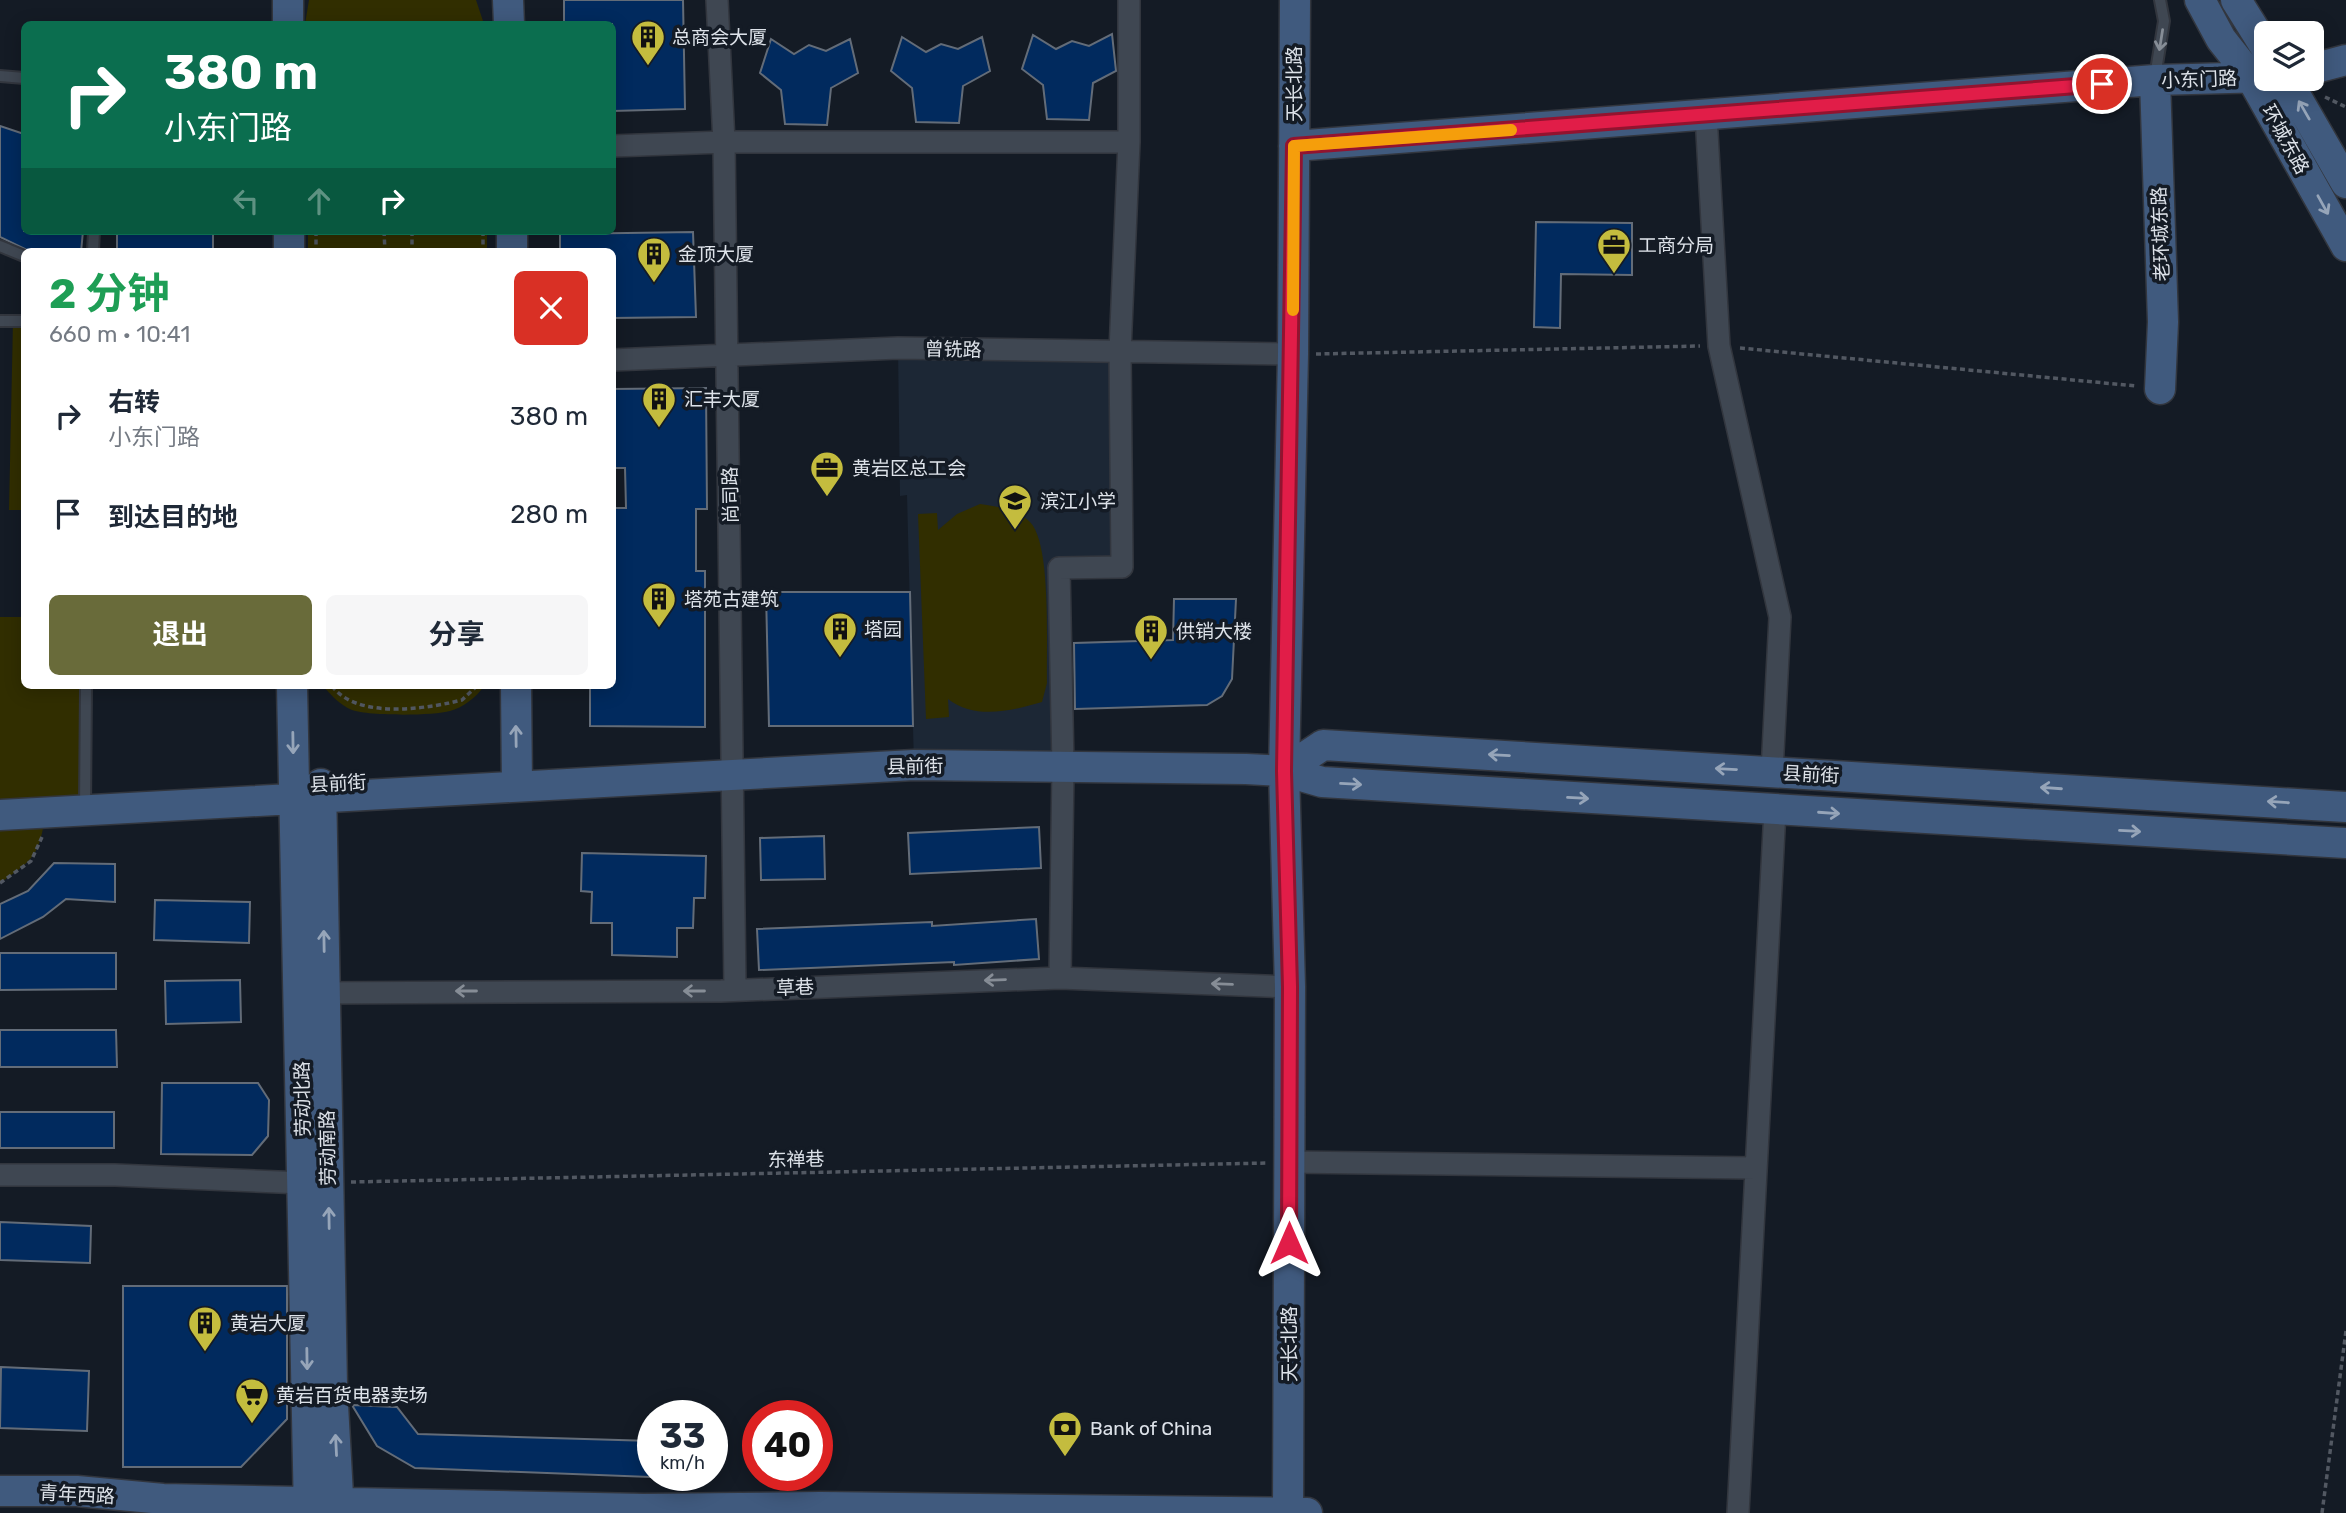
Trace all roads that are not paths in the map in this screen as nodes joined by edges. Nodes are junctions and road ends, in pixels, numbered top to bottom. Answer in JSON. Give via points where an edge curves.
{"nodes":[{"id":1,"x":288,"y":0,"type":"edge"},
{"id":2,"x":508,"y":0,"type":"edge"},
{"id":3,"x":717,"y":0,"type":"edge"},
{"id":4,"x":1129,"y":0,"type":"edge"},
{"id":5,"x":1295,"y":0,"type":"edge"},
{"id":6,"x":2160,"y":0,"type":"edge"},
{"id":7,"x":2200,"y":0,"type":"edge"},
{"id":8,"x":2236,"y":0,"type":"edge"},
{"id":9,"x":288,"y":21,"type":"edge"},
{"id":10,"x":509,"y":21,"type":"edge"},
{"id":11,"x":2254,"y":29,"type":"edge"},
{"id":12,"x":2346,"y":60,"type":"edge"},
{"id":13,"x":2324,"y":66,"type":"edge"},
{"id":14,"x":2254,"y":72,"type":"edge"},
{"id":15,"x":0,"y":76,"type":"edge"},
{"id":16,"x":2324,"y":76,"type":"edge"},
{"id":17,"x":2346,"y":76,"type":"edge"},
{"id":18,"x":2254,"y":77,"type":"edge"},
{"id":19,"x":21,"y":78,"type":"edge"},
{"id":20,"x":2155,"y":80,"type":"junction"},
{"id":21,"x":2266,"y":91,"type":"edge"},
{"id":22,"x":2293,"y":91,"type":"edge"},
{"id":23,"x":1706,"y":115,"type":"junction"},
{"id":24,"x":724,"y":142,"type":"junction"},
{"id":25,"x":1129,"y":142,"type":"junction"},
{"id":26,"x":616,"y":146,"type":"edge"},
{"id":27,"x":1294,"y":146,"type":"junction"},
{"id":28,"x":2346,"y":183,"type":"edge"},
{"id":29,"x":0,"y":246,"type":"edge"},
{"id":30,"x":2346,"y":246,"type":"edge"},
{"id":31,"x":21,"y":255,"type":"edge"},
{"id":32,"x":0,"y":321,"type":"edge"},
{"id":33,"x":21,"y":321,"type":"edge"},
{"id":34,"x":1121,"y":351,"type":"junction"},
{"id":35,"x":1293,"y":354,"type":"junction"},
{"id":36,"x":727,"y":355,"type":"junction"},
{"id":37,"x":616,"y":360,"type":"edge"},
{"id":38,"x":2160,"y":388,"type":"dead end"},
{"id":39,"x":86,"y":689,"type":"edge"},
{"id":40,"x":292,"y":689,"type":"edge"},
{"id":41,"x":516,"y":689,"type":"edge"},
{"id":42,"x":1063,"y":767,"type":"junction"},
{"id":43,"x":1284,"y":771,"type":"junction"},
{"id":44,"x":1772,"y":771,"type":"junction"},
{"id":45,"x":734,"y":774,"type":"junction"},
{"id":46,"x":526,"y":782,"type":"junction"},
{"id":47,"x":307,"y":792,"type":"junction"},
{"id":48,"x":2346,"y":807,"type":"edge"},
{"id":49,"x":1775,"y":810,"type":"junction"},
{"id":50,"x":85,"y":811,"type":"junction"},
{"id":51,"x":0,"y":815,"type":"edge"},
{"id":52,"x":2346,"y":844,"type":"edge"},
{"id":53,"x":1059,"y":978,"type":"junction"},
{"id":54,"x":1290,"y":987,"type":"junction"},
{"id":55,"x":735,"y":989,"type":"junction"},
{"id":56,"x":312,"y":994,"type":"junction"},
{"id":57,"x":1289,"y":1162,"type":"junction"},
{"id":58,"x":1756,"y":1168,"type":"junction"},
{"id":59,"x":0,"y":1175,"type":"edge"},
{"id":60,"x":315,"y":1183,"type":"junction"},
{"id":61,"x":0,"y":1491,"type":"edge"},
{"id":62,"x":324,"y":1508,"type":"edge"},
{"id":63,"x":1288,"y":1513,"type":"edge"},
{"id":64,"x":1307,"y":1513,"type":"edge"},
{"id":65,"x":1738,"y":1513,"type":"edge"}],
"edges":[{"from":1,"to":9,"type":"street"},
{"from":2,"to":10,"type":"street"},
{"from":3,"to":24,"type":"street","name":"尚司路"},
{"from":4,"to":25,"type":"street"},
{"from":5,"to":27,"type":"street","name":"天长北路"},
{"from":6,"to":20,"type":"lane","one_way":true,"via":[[2164,21]]},
{"from":7,"to":14,"type":"street","name":"环城东路","via":[[2221,39]]},
{"from":8,"to":11,"type":"street"},
{"from":12,"to":13,"type":"street"},
{"from":15,"to":19,"type":"lane"},
{"from":16,"to":17,"type":"street"},
{"from":18,"to":20,"type":"street","name":"小东门路"},
{"from":20,"to":23,"type":"street","name":"小东门路"},
{"from":20,"to":38,"type":"street","name":"老环城东路","via":[[2164,322]]},
{"from":21,"to":30,"type":"street","name":"环城东路","one_way":true},
{"from":28,"to":22,"type":"street","name":"环城东路","one_way":true},
{"from":23,"to":27,"type":"street","name":"小东门路"},
{"from":23,"to":44,"type":"street","via":[[1718,346],[1780,617]]},
{"from":24,"to":25,"type":"street"},
{"from":24,"to":26,"type":"street"},
{"from":24,"to":36,"type":"street","name":"尚司路"},
{"from":25,"to":34,"type":"street"},
{"from":27,"to":35,"type":"street","name":"天长北路"},
{"from":29,"to":31,"type":"lane"},
{"from":32,"to":33,"type":"lane"},
{"from":34,"to":35,"type":"street","name":"曾铣路"},
{"from":34,"to":36,"type":"street","name":"曾铣路","via":[[898,348]]},
{"from":34,"to":42,"type":"street","via":[[1122,567],[1059,568]]},
{"from":35,"to":43,"type":"street","name":"天长北路"},
{"from":36,"to":37,"type":"street","name":"曾铣路"},
{"from":36,"to":45,"type":"street","name":"尚司路"},
{"from":39,"to":50,"type":"lane"},
{"from":40,"to":47,"type":"street","name":"劳动北路","one_way":true},
{"from":46,"to":41,"type":"street","one_way":true},
{"from":42,"to":43,"type":"street","name":"县前街"},
{"from":42,"to":45,"type":"street","name":"县前街","via":[[914,765]]},
{"from":42,"to":53,"type":"street"},
{"from":44,"to":43,"type":"street","name":"县前街","one_way":true,"via":[[1323,745]]},
{"from":43,"to":49,"type":"street","name":"县前街","one_way":true,"via":[[1322,782]]},
{"from":43,"to":54,"type":"street","name":"天长北路"},
{"from":48,"to":44,"type":"street","name":"县前街","one_way":true},
{"from":45,"to":46,"type":"street","name":"县前街"},
{"from":45,"to":55,"type":"street","name":"尚司路"},
{"from":46,"to":47,"type":"street","name":"县前街"},
{"from":47,"to":50,"type":"street","name":"县前街","via":[[259,803]]},
{"from":47,"to":56,"type":"street","name":"劳动北路"},
{"from":49,"to":52,"type":"street","name":"县前街","one_way":true},
{"from":49,"to":58,"type":"street"},
{"from":50,"to":51,"type":"street","name":"县前街"},
{"from":54,"to":53,"type":"street","name":"草巷","one_way":true},
{"from":53,"to":55,"type":"street","name":"草巷","one_way":true},
{"from":54,"to":57,"type":"street","name":"天长北路"},
{"from":55,"to":56,"type":"street","name":"草巷","one_way":true},
{"from":56,"to":60,"type":"street","name":"劳动北路"},
{"from":57,"to":58,"type":"street"},
{"from":57,"to":63,"type":"street","name":"天长北路"},
{"from":58,"to":65,"type":"street"},
{"from":59,"to":60,"type":"street"},
{"from":60,"to":62,"type":"street","name":"劳动南路","via":[[332,1387]]},
{"from":61,"to":62,"type":"street","name":"青年西路","via":[[77,1491]]},
{"from":62,"to":63,"type":"street","name":"青年西路","via":[[834,1507]]},
{"from":63,"to":64,"type":"street","name":"青年西路"}]}
